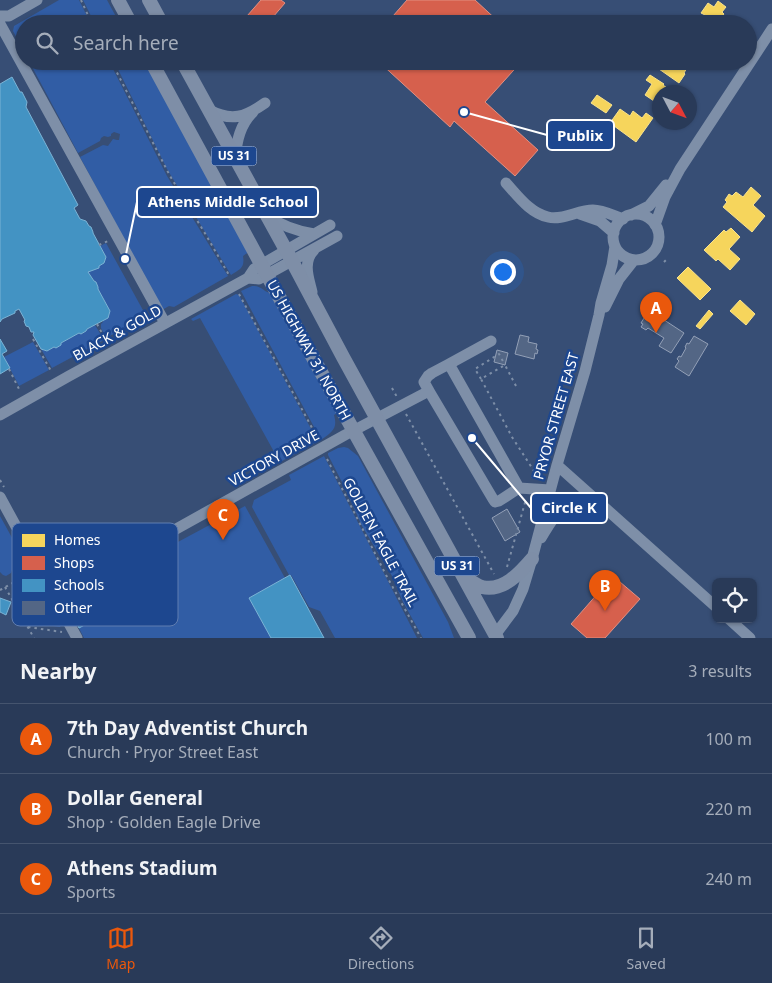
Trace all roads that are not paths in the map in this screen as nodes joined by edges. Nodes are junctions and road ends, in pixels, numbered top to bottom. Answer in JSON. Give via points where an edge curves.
{"nodes":[{"id":1,"x":37,"y":0,"type":"edge"},
{"id":2,"x":118,"y":0,"type":"edge"},
{"id":3,"x":149,"y":0,"type":"edge"},
{"id":4,"x":126,"y":15,"type":"edge"},
{"id":5,"x":157,"y":15,"type":"edge"},
{"id":6,"x":0,"y":16,"type":"edge"},
{"id":7,"x":0,"y":24,"type":"edge"},
{"id":8,"x":772,"y":29,"type":"edge"},
{"id":9,"x":15,"y":51,"type":"edge"},
{"id":10,"x":757,"y":52,"type":"edge"},
{"id":11,"x":25,"y":70,"type":"edge"},
{"id":12,"x":156,"y":70,"type":"edge"},
{"id":13,"x":187,"y":70,"type":"edge"},
{"id":14,"x":745,"y":70,"type":"edge"},
{"id":15,"x":209,"y":110,"type":"junction"},
{"id":16,"x":236,"y":158,"type":"junction"},
{"id":17,"x":680,"y":169,"type":"junction"},
{"id":18,"x":506,"y":183,"type":"dead end"},
{"id":19,"x":576,"y":212,"type":"junction"},
{"id":20,"x":267,"y":216,"type":"junction"},
{"id":21,"x":627,"y":217,"type":"junction"},
{"id":22,"x":330,"y":225,"type":"dead end"},
{"id":23,"x":655,"y":225,"type":"junction"},
{"id":24,"x":614,"y":233,"type":"junction"},
{"id":25,"x":314,"y":234,"type":"junction"},
{"id":26,"x":336,"y":236,"type":"dead end"},
{"id":27,"x":615,"y":246,"type":"junction"},
{"id":28,"x":316,"y":248,"type":"junction"},
{"id":29,"x":289,"y":256,"type":"junction"},
{"id":30,"x":634,"y":260,"type":"junction"},
{"id":31,"x":265,"y":270,"type":"junction"},
{"id":32,"x":314,"y":301,"type":"junction"},
{"id":33,"x":600,"y":315,"type":"junction"},
{"id":34,"x":165,"y":324,"type":"junction"},
{"id":35,"x":491,"y":341,"type":"dead end"},
{"id":36,"x":449,"y":364,"type":"junction"},
{"id":37,"x":429,"y":391,"type":"junction"},
{"id":38,"x":0,"y":415,"type":"edge"},
{"id":39,"x":378,"y":419,"type":"junction"},
{"id":40,"x":354,"y":431,"type":"junction"},
{"id":41,"x":556,"y":465,"type":"junction"},
{"id":42,"x":519,"y":488,"type":"junction"},
{"id":43,"x":550,"y":490,"type":"junction"},
{"id":44,"x":0,"y":497,"type":"edge"},
{"id":45,"x":604,"y":507,"type":"junction"},
{"id":46,"x":14,"y":523,"type":"edge"},
{"id":47,"x":178,"y":528,"type":"edge"},
{"id":48,"x":536,"y":545,"type":"junction"},
{"id":49,"x":532,"y":559,"type":"junction"},
{"id":50,"x":462,"y":575,"type":"junction"},
{"id":51,"x":712,"y":603,"type":"edge"},
{"id":52,"x":733,"y":623,"type":"edge"},
{"id":53,"x":495,"y":637,"type":"edge"},
{"id":54,"x":469,"y":638,"type":"edge"},
{"id":55,"x":750,"y":638,"type":"edge"}],
"edges":[{"from":1,"to":6,"type":"street","via":[[9,16]]},
{"from":2,"to":4,"type":"main road"},
{"from":3,"to":5,"type":"main road"},
{"from":7,"to":9,"type":"street"},
{"from":8,"to":10,"type":"street"},
{"from":11,"to":34,"type":"street"},
{"from":12,"to":31,"type":"main road","name":"US HIGHWAY 31 NORTH","number":"US 31"},
{"from":13,"to":15,"type":"main road","name":"US HIGHWAY 31 NORTH","number":"US 31"},
{"from":14,"to":17,"type":"street"},
{"from":15,"to":16,"type":"main road","name":"US HIGHWAY 31 NORTH","number":"US 31"},
{"from":15,"to":16,"type":"street","via":[[233,117],[246,115],[261,106],[240,131]]},
{"from":16,"to":20,"type":"main road","name":"US HIGHWAY 31 NORTH","number":"US 31"},
{"from":17,"to":21,"type":"street","via":[[649,206]]},
{"from":17,"to":23,"type":"street"},
{"from":18,"to":19,"type":"street","via":[[530,208],[548,218]]},
{"from":19,"to":21,"type":"street","via":[[595,210]]},
{"from":19,"to":24,"type":"street","via":[[600,221]]},
{"from":20,"to":25,"type":"street","via":[[290,229]]},
{"from":20,"to":29,"type":"main road","name":"US HIGHWAY 31 NORTH","number":"US 31"},
{"from":21,"to":23,"type":"street","via":[[644,216]]},
{"from":21,"to":24,"type":"street","via":[[617,225]]},
{"from":22,"to":25,"type":"street"},
{"from":23,"to":30,"type":"street","via":[[659,237],[656,249],[646,258]]},
{"from":24,"to":27,"type":"street"},
{"from":25,"to":29,"type":"street"},
{"from":26,"to":28,"type":"street"},
{"from":27,"to":30,"type":"street","via":[[622,256]]},
{"from":27,"to":33,"type":"street","name":"PRYOR STREET EAST"},
{"from":28,"to":29,"type":"street"},
{"from":28,"to":32,"type":"street","via":[[307,262]]},
{"from":29,"to":31,"type":"street","name":"BLACK & GOLD"},
{"from":29,"to":32,"type":"main road","name":"US HIGHWAY 31 NORTH","number":"US 31"},
{"from":30,"to":33,"type":"street","name":"PRYOR STREET EAST","via":[[619,279]]},
{"from":31,"to":34,"type":"street","name":"BLACK & GOLD","via":[[254,269],[248,278]]},
{"from":31,"to":40,"type":"main road","name":"US HIGHWAY 31 NORTH","number":"US 31"},
{"from":32,"to":39,"type":"main road","name":"US HIGHWAY 31 NORTH","number":"US 31"},
{"from":33,"to":41,"type":"street","name":"PRYOR STREET EAST"},
{"from":34,"to":38,"type":"street","name":"BLACK & GOLD"},
{"from":35,"to":36,"type":"street"},
{"from":36,"to":37,"type":"street","via":[[428,376],[424,382]]},
{"from":36,"to":42,"type":"street"},
{"from":37,"to":39,"type":"street","name":"VICTORY DRIVE"},
{"from":37,"to":42,"type":"street","via":[[493,500],[499,501]]},
{"from":39,"to":40,"type":"street","name":"VICTORY DRIVE"},
{"from":39,"to":50,"type":"main road","name":"US HIGHWAY 31 NORTH","number":"US 31"},
{"from":40,"to":47,"type":"street","name":"VICTORY DRIVE"},
{"from":40,"to":54,"type":"main road","name":"US HIGHWAY 31 NORTH","number":"US 31"},
{"from":41,"to":43,"type":"street","name":"PRYOR STREET EAST"},
{"from":41,"to":45,"type":"street"},
{"from":42,"to":43,"type":"street"},
{"from":43,"to":48,"type":"street","name":"PRYOR STREET EAST"},
{"from":44,"to":46,"type":"street"},
{"from":45,"to":48,"type":"street","via":[[583,501],[570,502],[558,512]]},
{"from":45,"to":51,"type":"street"},
{"from":48,"to":49,"type":"street","name":"PRYOR STREET EAST"},
{"from":49,"to":50,"type":"main road","via":[[516,577],[496,588],[479,586]]},
{"from":49,"to":53,"type":"street","name":"PRYOR STREET EAST","via":[[514,609]]},
{"from":50,"to":53,"type":"main road","name":"US HIGHWAY 31 NORTH","number":"US 31"},
{"from":52,"to":55,"type":"street"}]}
